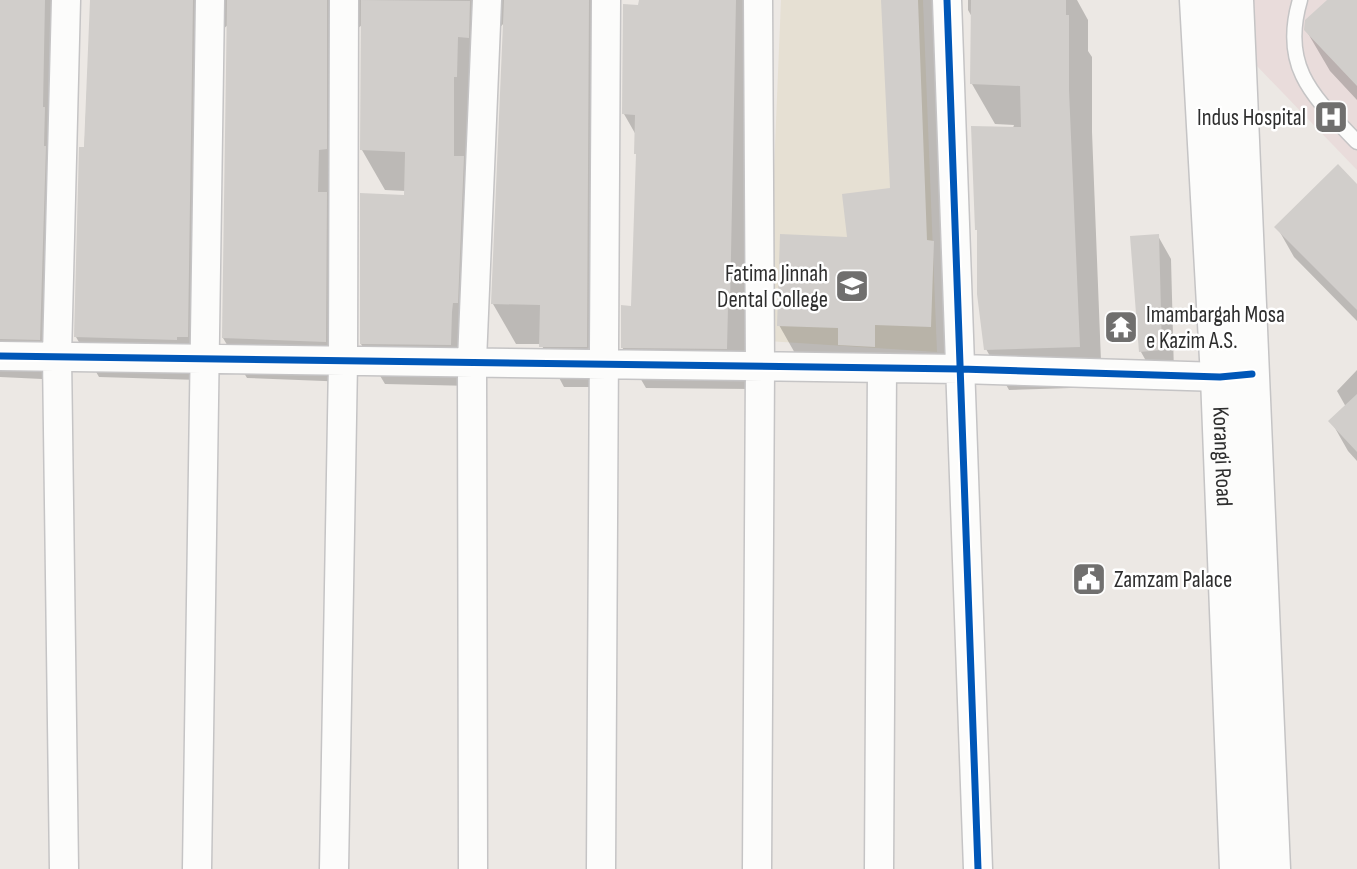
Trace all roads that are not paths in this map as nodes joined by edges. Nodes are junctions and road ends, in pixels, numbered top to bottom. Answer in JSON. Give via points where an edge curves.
{"nodes":[{"id":1,"x":66,"y":0,"type":"edge"},
{"id":2,"x":211,"y":0,"type":"edge"},
{"id":3,"x":344,"y":0,"type":"edge"},
{"id":4,"x":487,"y":0,"type":"edge"},
{"id":5,"x":606,"y":0,"type":"edge"},
{"id":6,"x":758,"y":0,"type":"edge"},
{"id":7,"x":947,"y":0,"type":"edge"},
{"id":8,"x":1199,"y":0,"type":"edge"},
{"id":9,"x":1234,"y":0,"type":"edge"},
{"id":10,"x":1300,"y":0,"type":"edge"},
{"id":11,"x":1357,"y":142,"type":"edge"},
{"id":12,"x":0,"y":356,"type":"edge"},
{"id":13,"x":57,"y":356,"type":"junction"},
{"id":14,"x":205,"y":359,"type":"junction"},
{"id":15,"x":472,"y":361,"type":"junction"},
{"id":16,"x":343,"y":362,"type":"junction"},
{"id":17,"x":603,"y":365,"type":"junction"},
{"id":18,"x":760,"y":367,"type":"junction"},
{"id":19,"x":882,"y":368,"type":"junction"},
{"id":20,"x":960,"y":369,"type":"junction"},
{"id":21,"x":1236,"y":376,"type":"junction"},
{"id":22,"x":64,"y":869,"type":"edge"},
{"id":23,"x":197,"y":869,"type":"edge"},
{"id":24,"x":334,"y":869,"type":"edge"},
{"id":25,"x":473,"y":869,"type":"edge"},
{"id":26,"x":601,"y":869,"type":"edge"},
{"id":27,"x":757,"y":869,"type":"edge"},
{"id":28,"x":879,"y":869,"type":"edge"},
{"id":29,"x":978,"y":869,"type":"edge"},
{"id":30,"x":1239,"y":869,"type":"edge"},
{"id":31,"x":1271,"y":869,"type":"edge"}],
"edges":[{"from":1,"to":13,"type":"street"},
{"from":2,"to":14,"type":"street"},
{"from":3,"to":16,"type":"street"},
{"from":4,"to":15,"type":"street"},
{"from":5,"to":17,"type":"street"},
{"from":6,"to":18,"type":"street"},
{"from":7,"to":20,"type":"street"},
{"from":8,"to":21,"type":"main road","name":"Korangi Road"},
{"from":9,"to":21,"type":"main road","name":"Korangi Road"},
{"from":10,"to":11,"type":"lane","via":[[1293,35],[1298,61],[1316,99]]},
{"from":12,"to":13,"type":"street"},
{"from":13,"to":14,"type":"street"},
{"from":13,"to":22,"type":"street"},
{"from":14,"to":16,"type":"street"},
{"from":14,"to":23,"type":"street"},
{"from":15,"to":16,"type":"street"},
{"from":15,"to":17,"type":"street"},
{"from":15,"to":25,"type":"street"},
{"from":16,"to":24,"type":"street"},
{"from":17,"to":18,"type":"street"},
{"from":17,"to":26,"type":"street"},
{"from":18,"to":19,"type":"street"},
{"from":18,"to":27,"type":"street"},
{"from":19,"to":20,"type":"street"},
{"from":19,"to":28,"type":"street"},
{"from":20,"to":21,"type":"street"},
{"from":20,"to":29,"type":"street"},
{"from":21,"to":30,"type":"main road","name":"Korangi Road"},
{"from":21,"to":31,"type":"main road","name":"Korangi Road"}]}
